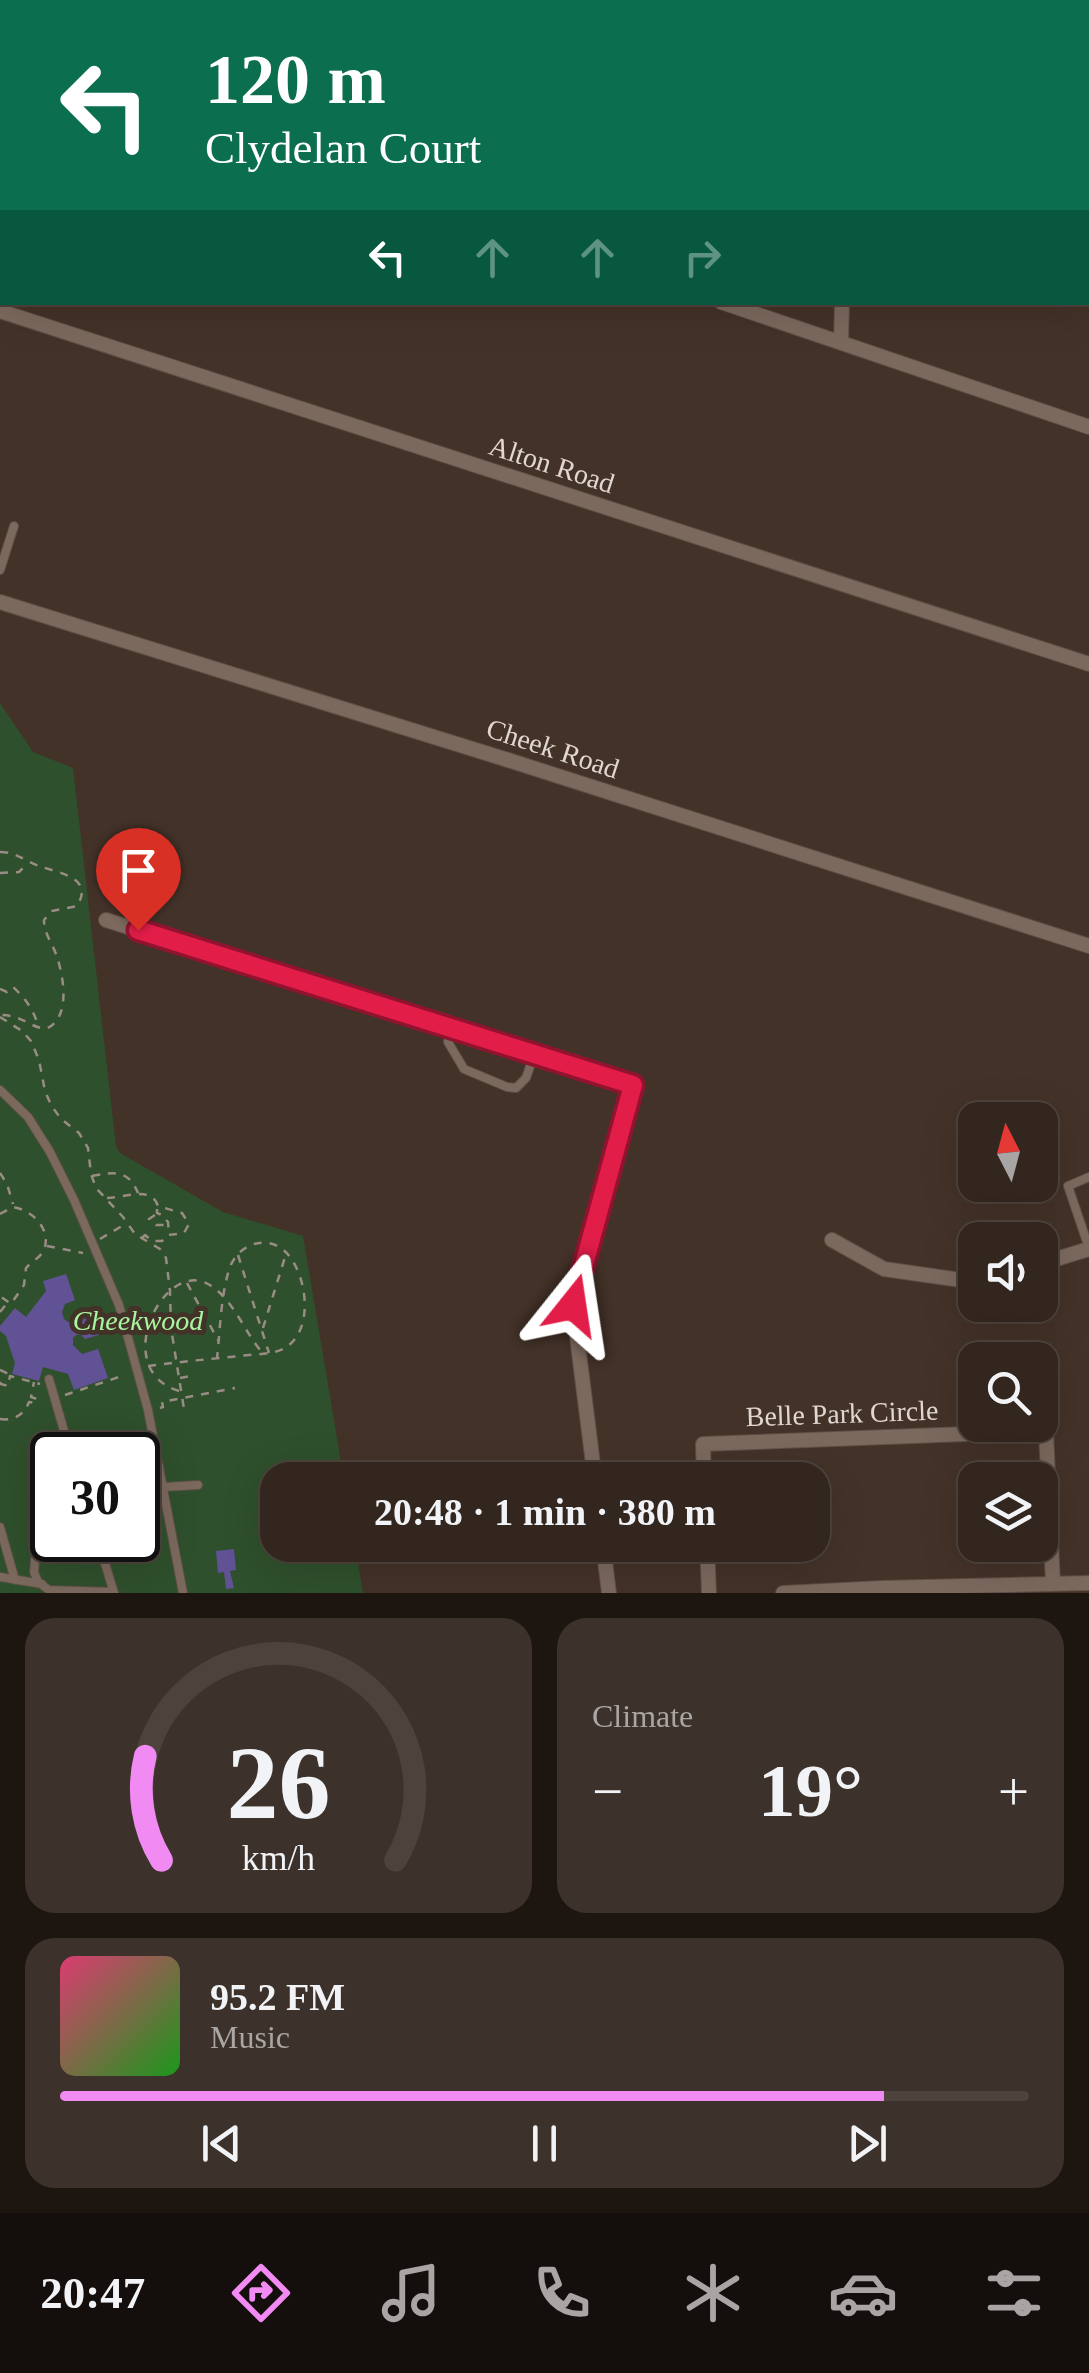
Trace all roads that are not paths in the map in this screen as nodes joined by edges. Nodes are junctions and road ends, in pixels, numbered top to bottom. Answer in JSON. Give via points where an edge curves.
{"nodes":[{"id":1,"x":730,"y":305,"type":"edge"},
{"id":2,"x":842,"y":305,"type":"edge"},
{"id":3,"x":0,"y":312,"type":"edge"},
{"id":4,"x":842,"y":343,"type":"junction"},
{"id":5,"x":1089,"y":427,"type":"edge"},
{"id":6,"x":14,"y":526,"type":"dead end"},
{"id":7,"x":0,"y":570,"type":"edge"},
{"id":8,"x":0,"y":602,"type":"edge"},
{"id":9,"x":1089,"y":664,"type":"edge"},
{"id":10,"x":106,"y":920,"type":"dead end"},
{"id":11,"x":1089,"y":946,"type":"edge"},
{"id":12,"x":450,"y":1028,"type":"junction"},
{"id":13,"x":535,"y":1054,"type":"junction"},
{"id":14,"x":0,"y":1090,"type":"edge"},
{"id":15,"x":1089,"y":1177,"type":"edge"},
{"id":16,"x":832,"y":1240,"type":"dead end"},
{"id":17,"x":1089,"y":1248,"type":"edge"},
{"id":18,"x":1058,"y":1258,"type":"edge"},
{"id":19,"x":958,"y":1280,"type":"edge"},
{"id":20,"x":50,"y":1383,"type":"road end"},
{"id":21,"x":65,"y":1432,"type":"edge"},
{"id":22,"x":152,"y":1432,"type":"edge"},
{"id":23,"x":593,"y":1462,"type":"edge"},
{"id":24,"x":704,"y":1462,"type":"edge"},
{"id":25,"x":160,"y":1470,"type":"edge"},
{"id":26,"x":198,"y":1485,"type":"dead end"},
{"id":27,"x":164,"y":1486,"type":"junction"},
{"id":28,"x":0,"y":1527,"type":"edge"},
{"id":29,"x":35,"y":1562,"type":"edge"},
{"id":30,"x":105,"y":1562,"type":"edge"},
{"id":31,"x":605,"y":1562,"type":"edge"},
{"id":32,"x":707,"y":1562,"type":"edge"},
{"id":33,"x":0,"y":1578,"type":"edge"},
{"id":34,"x":15,"y":1580,"type":"junction"},
{"id":35,"x":1089,"y":1583,"type":"edge"},
{"id":36,"x":42,"y":1584,"type":"junction"},
{"id":37,"x":1053,"y":1584,"type":"junction"},
{"id":38,"x":114,"y":1592,"type":"edge"},
{"id":39,"x":184,"y":1593,"type":"edge"},
{"id":40,"x":609,"y":1593,"type":"edge"},
{"id":41,"x":708,"y":1593,"type":"edge"},
{"id":42,"x":783,"y":1593,"type":"edge"}],
"edges":[{"from":1,"to":4,"type":"street"},
{"from":2,"to":4,"type":"street"},
{"from":3,"to":9,"type":"street","name":"Alton Road"},
{"from":4,"to":5,"type":"street"},
{"from":6,"to":7,"type":"lane"},
{"from":8,"to":11,"type":"street","name":"Cheek Road"},
{"from":10,"to":12,"type":"street"},
{"from":12,"to":13,"type":"street"},
{"from":12,"to":13,"type":"lane","via":[[448,1042],[464,1069],[511,1088],[524,1082]]},
{"from":13,"to":23,"type":"street","via":[[633,1085],[573,1305]]},
{"from":14,"to":22,"type":"lane","via":[[39,1133],[93,1242],[119,1305]]},
{"from":15,"to":17,"type":"lane","via":[[1068,1186]]},
{"from":16,"to":19,"type":"street","via":[[884,1269]]},
{"from":17,"to":18,"type":"street"},
{"from":20,"to":21,"type":"lane"},
{"from":24,"to":37,"type":"street","name":"Belle Park Circle","via":[[703,1444],[1046,1430]]},
{"from":25,"to":27,"type":"lane"},
{"from":26,"to":27,"type":"lane"},
{"from":27,"to":39,"type":"lane"},
{"from":28,"to":34,"type":"lane"},
{"from":29,"to":36,"type":"lane"},
{"from":30,"to":38,"type":"lane"},
{"from":31,"to":40,"type":"street"},
{"from":32,"to":41,"type":"street"},
{"from":33,"to":34,"type":"lane"},
{"from":34,"to":36,"type":"lane"},
{"from":35,"to":37,"type":"street"},
{"from":36,"to":38,"type":"lane","via":[[49,1590]]},
{"from":37,"to":42,"type":"street"}]}
